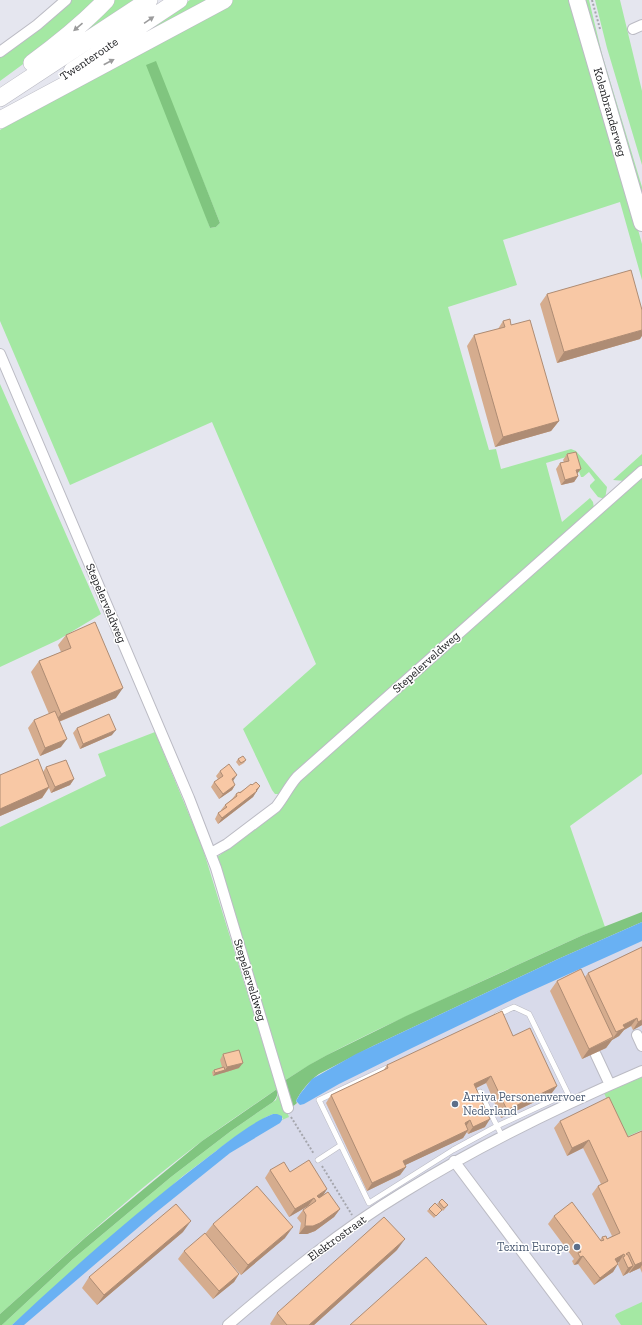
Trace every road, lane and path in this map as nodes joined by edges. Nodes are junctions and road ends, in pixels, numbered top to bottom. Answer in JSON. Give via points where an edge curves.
{"nodes":[{"id":1,"x":66,"y":0,"type":"edge"},
{"id":2,"x":106,"y":0,"type":"edge"},
{"id":3,"x":149,"y":0,"type":"edge"},
{"id":4,"x":179,"y":0,"type":"edge"},
{"id":5,"x":224,"y":0,"type":"edge"},
{"id":6,"x":577,"y":0,"type":"edge"},
{"id":7,"x":0,"y":52,"type":"edge"},
{"id":8,"x":0,"y":87,"type":"edge"},
{"id":9,"x":0,"y":98,"type":"edge"},
{"id":10,"x":0,"y":120,"type":"edge"},
{"id":11,"x":642,"y":223,"type":"edge"},
{"id":12,"x":0,"y":354,"type":"edge"},
{"id":13,"x":642,"y":471,"type":"edge"},
{"id":14,"x":211,"y":853,"type":"junction"},
{"id":15,"x":494,"y":1017,"type":"edge"},
{"id":16,"x":637,"y":1035,"type":"dead end"},
{"id":17,"x":642,"y":1046,"type":"edge"},
{"id":18,"x":596,"y":1055,"type":"edge"},
{"id":19,"x":396,"y":1064,"type":"edge"},
{"id":20,"x":642,"y":1071,"type":"edge"},
{"id":21,"x":610,"y":1085,"type":"junction"},
{"id":22,"x":480,"y":1092,"type":"dead end"},
{"id":23,"x":554,"y":1100,"type":"dead end"},
{"id":24,"x":572,"y":1102,"type":"junction"},
{"id":25,"x":288,"y":1108,"type":"dead end"},
{"id":26,"x":535,"y":1114,"type":"junction"},
{"id":27,"x":497,"y":1126,"type":"junction"},
{"id":28,"x":502,"y":1136,"type":"junction"},
{"id":29,"x":341,"y":1145,"type":"junction"},
{"id":30,"x":453,"y":1150,"type":"junction"},
{"id":31,"x":318,"y":1160,"type":"dead end"},
{"id":32,"x":454,"y":1161,"type":"junction"},
{"id":33,"x":417,"y":1172,"type":"junction"},
{"id":34,"x":423,"y":1181,"type":"junction"},
{"id":35,"x":228,"y":1325,"type":"edge"},
{"id":36,"x":577,"y":1325,"type":"edge"}],
"edges":[{"from":1,"to":7,"type":"street"},
{"from":2,"to":8,"type":"highway","one_way":true,"via":[[68,36]]},
{"from":3,"to":9,"type":"highway","name":"Twenteroute"},
{"from":10,"to":4,"type":"highway","name":"Twenteroute","one_way":true},
{"from":10,"to":5,"type":"highway","one_way":true},
{"from":6,"to":11,"type":"main road","name":"Kolenbranderweg"},
{"from":12,"to":14,"type":"street","name":"Stepelerveldweg"},
{"from":13,"to":14,"type":"street","name":"Stepelerveldweg","via":[[297,776],[276,807]]},
{"from":14,"to":25,"type":"street","name":"Stepelerveldweg"},
{"from":15,"to":24,"type":"lane","via":[[514,1007],[529,1014]]},
{"from":16,"to":17,"type":"street"},
{"from":18,"to":21,"type":"street"},
{"from":19,"to":29,"type":"lane","via":[[319,1100]]},
{"from":20,"to":21,"type":"street","name":"Elektrostraat"},
{"from":21,"to":24,"type":"street","name":"Elektrostraat"},
{"from":22,"to":27,"type":"lane"},
{"from":23,"to":26,"type":"lane"},
{"from":24,"to":26,"type":"street","name":"Elektrostraat"},
{"from":26,"to":27,"type":"lane"},
{"from":26,"to":28,"type":"street","name":"Elektrostraat"},
{"from":27,"to":28,"type":"lane"},
{"from":27,"to":30,"type":"lane"},
{"from":28,"to":32,"type":"street","name":"Elektrostraat"},
{"from":29,"to":31,"type":"lane"},
{"from":29,"to":33,"type":"lane","via":[[369,1203]]},
{"from":30,"to":32,"type":"lane"},
{"from":30,"to":33,"type":"lane"},
{"from":32,"to":34,"type":"street","name":"Elektrostraat"},
{"from":32,"to":36,"type":"street"},
{"from":33,"to":34,"type":"lane"},
{"from":34,"to":35,"type":"street","name":"Elektrostraat","via":[[357,1223],[283,1278]]}]}
